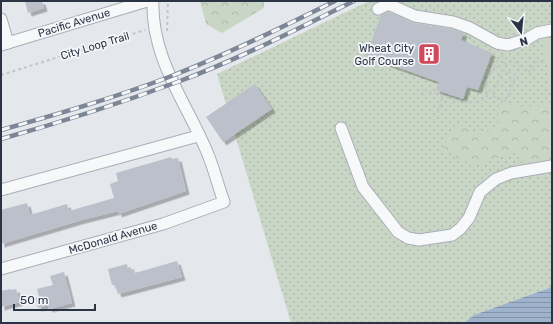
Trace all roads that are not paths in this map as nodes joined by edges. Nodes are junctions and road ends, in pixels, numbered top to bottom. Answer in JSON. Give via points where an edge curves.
{"nodes":[{"id":1,"x":147,"y":1,"type":"edge"},
{"id":2,"x":153,"y":1,"type":"edge"},
{"id":3,"x":378,"y":9,"type":"dead end"},
{"id":4,"x":1,"y":19,"type":"edge"},
{"id":5,"x":552,"y":30,"type":"edge"},
{"id":6,"x":4,"y":44,"type":"edge"},
{"id":7,"x":341,"y":128,"type":"dead end"},
{"id":8,"x":198,"y":136,"type":"junction"},
{"id":9,"x":552,"y":166,"type":"edge"},
{"id":10,"x":1,"y":190,"type":"edge"},
{"id":11,"x":1,"y":270,"type":"edge"}],
"edges":[{"from":1,"to":6,"type":"street","name":"Pacific Avenue"},
{"from":2,"to":8,"type":"street","via":[[153,27],[172,80]]},
{"from":3,"to":5,"type":"street","via":[[388,4],[415,16],[453,22],[497,43],[508,45],[537,33]]},
{"from":4,"to":6,"type":"street"},
{"from":7,"to":9,"type":"street","via":[[363,187],[398,232],[408,238],[419,240],[452,234],[460,229],[469,218],[480,192],[496,179],[511,173]]},
{"from":8,"to":10,"type":"street"},
{"from":8,"to":11,"type":"street","name":"McDonald Avenue","via":[[207,152],[224,202],[163,224]]}]}
